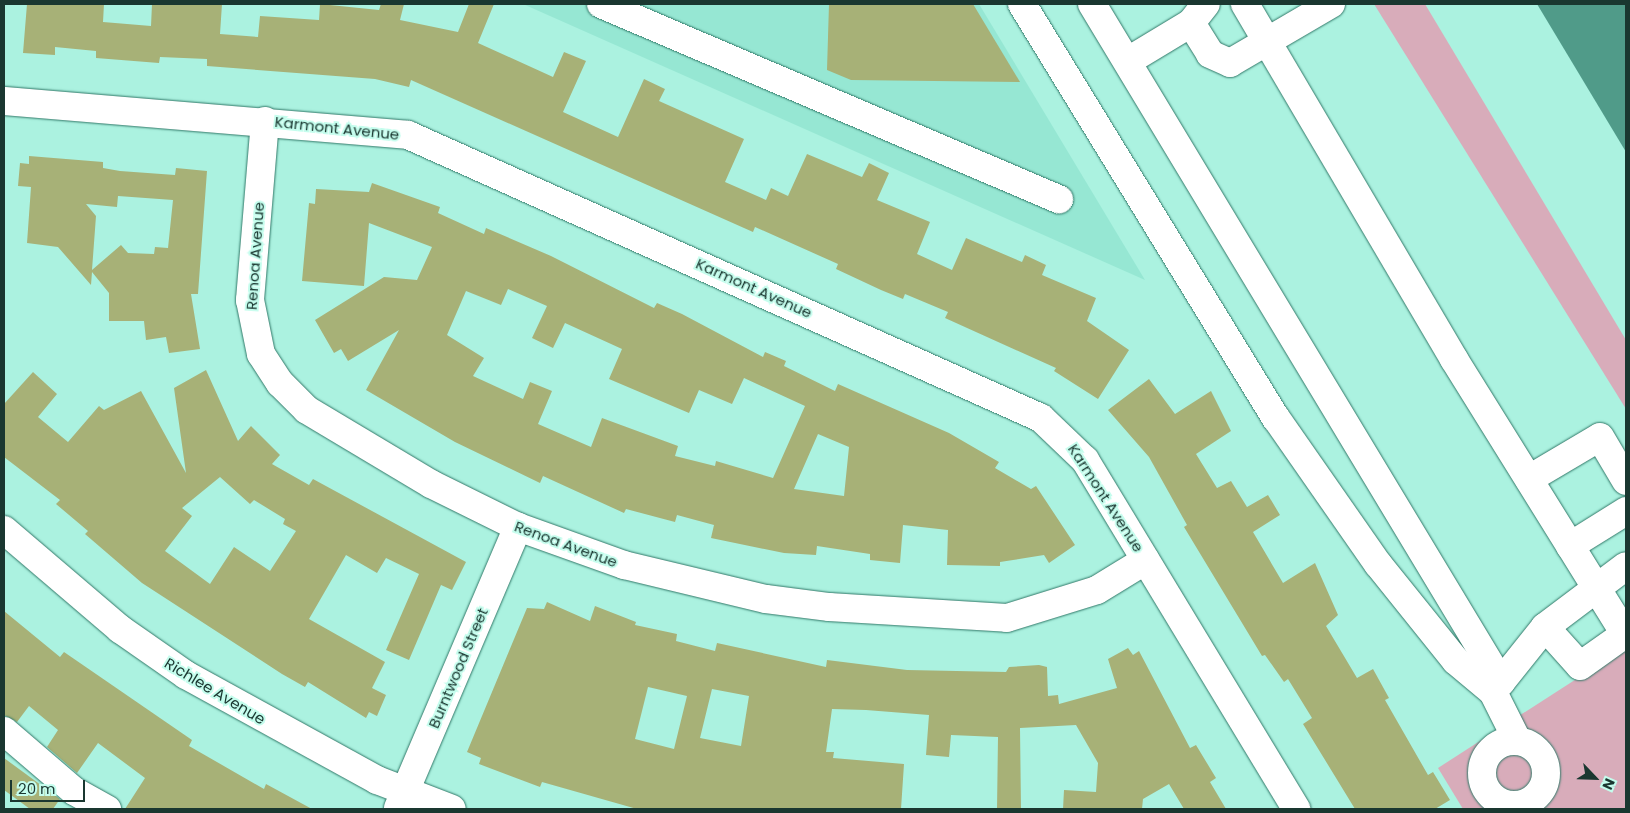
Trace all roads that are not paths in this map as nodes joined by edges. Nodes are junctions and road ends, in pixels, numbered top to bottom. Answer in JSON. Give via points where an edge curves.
{"nodes":[{"id":1,"x":601,"y":4,"type":"edge"},
{"id":2,"x":1092,"y":4,"type":"edge"},
{"id":3,"x":1245,"y":4,"type":"edge"},
{"id":4,"x":1331,"y":4,"type":"edge"},
{"id":5,"x":1032,"y":7,"type":"edge"},
{"id":6,"x":1199,"y":13,"type":"edge"},
{"id":7,"x":1268,"y":43,"type":"junction"},
{"id":8,"x":1128,"y":61,"type":"junction"},
{"id":9,"x":4,"y":101,"type":"edge"},
{"id":10,"x":265,"y":121,"type":"junction"},
{"id":11,"x":1059,"y":199,"type":"dead end"},
{"id":12,"x":1529,"y":479,"type":"junction"},
{"id":13,"x":1626,"y":481,"type":"edge"},
{"id":14,"x":1626,"y":511,"type":"edge"},
{"id":15,"x":518,"y":527,"type":"junction"},
{"id":16,"x":4,"y":530,"type":"edge"},
{"id":17,"x":1570,"y":546,"type":"junction"},
{"id":18,"x":1146,"y":560,"type":"junction"},
{"id":19,"x":1626,"y":566,"type":"edge"},
{"id":20,"x":1595,"y":585,"type":"junction"},
{"id":21,"x":1545,"y":627,"type":"junction"},
{"id":22,"x":1497,"y":687,"type":"junction"},
{"id":23,"x":4,"y":731,"type":"edge"},
{"id":24,"x":1516,"y":740,"type":"junction"},
{"id":25,"x":401,"y":801,"type":"edge"},
{"id":26,"x":1521,"y":807,"type":"edge"},
{"id":27,"x":107,"y":809,"type":"edge"},
{"id":28,"x":452,"y":809,"type":"edge"},
{"id":29,"x":1296,"y":809,"type":"edge"}],
"edges":[{"from":1,"to":11,"type":"street"},
{"from":2,"to":8,"type":"street"},
{"from":3,"to":7,"type":"street"},
{"from":4,"to":7,"type":"street"},
{"from":5,"to":22,"type":"street","via":[[1276,418],[1378,564],[1456,661]]},
{"from":6,"to":7,"type":"street","via":[[1210,54],[1223,62],[1237,61]]},
{"from":6,"to":8,"type":"street"},
{"from":7,"to":12,"type":"street"},
{"from":8,"to":22,"type":"street"},
{"from":9,"to":10,"type":"street","name":"Karmont Avenue"},
{"from":10,"to":15,"type":"street","name":"Renoa Avenue","via":[[250,300],[254,336],[268,368],[292,397],[323,421],[431,484]]},
{"from":10,"to":18,"type":"street","name":"Karmont Avenue","via":[[390,130],[417,138],[1022,407],[1072,443]]},
{"from":12,"to":13,"type":"street","via":[[1600,436]]},
{"from":12,"to":17,"type":"street"},
{"from":14,"to":17,"type":"street"},
{"from":15,"to":18,"type":"street","name":"Renoa Avenue","via":[[652,574],[766,599],[968,618],[1007,618],[1053,607],[1097,590]]},
{"from":15,"to":25,"type":"street","name":"Burntwood Street"},
{"from":16,"to":25,"type":"street","name":"Richlee Avenue","via":[[120,629],[186,675]]},
{"from":17,"to":20,"type":"street"},
{"from":18,"to":29,"type":"street","name":"Karmont Avenue"},
{"from":19,"to":20,"type":"street"},
{"from":20,"to":21,"type":"street"},
{"from":20,"to":21,"type":"street","via":[[1625,634],[1580,666]]},
{"from":21,"to":22,"type":"street"},
{"from":22,"to":24,"type":"street"},
{"from":23,"to":27,"type":"street","via":[[74,791]]},
{"from":24,"to":26,"type":"street","via":[[1538,752],[1546,776],[1538,794]]},
{"from":24,"to":26,"type":"street","via":[[1506,741],[1488,754],[1482,774],[1490,794]]},
{"from":25,"to":28,"type":"street","name":"Richlee Avenue"}]}
